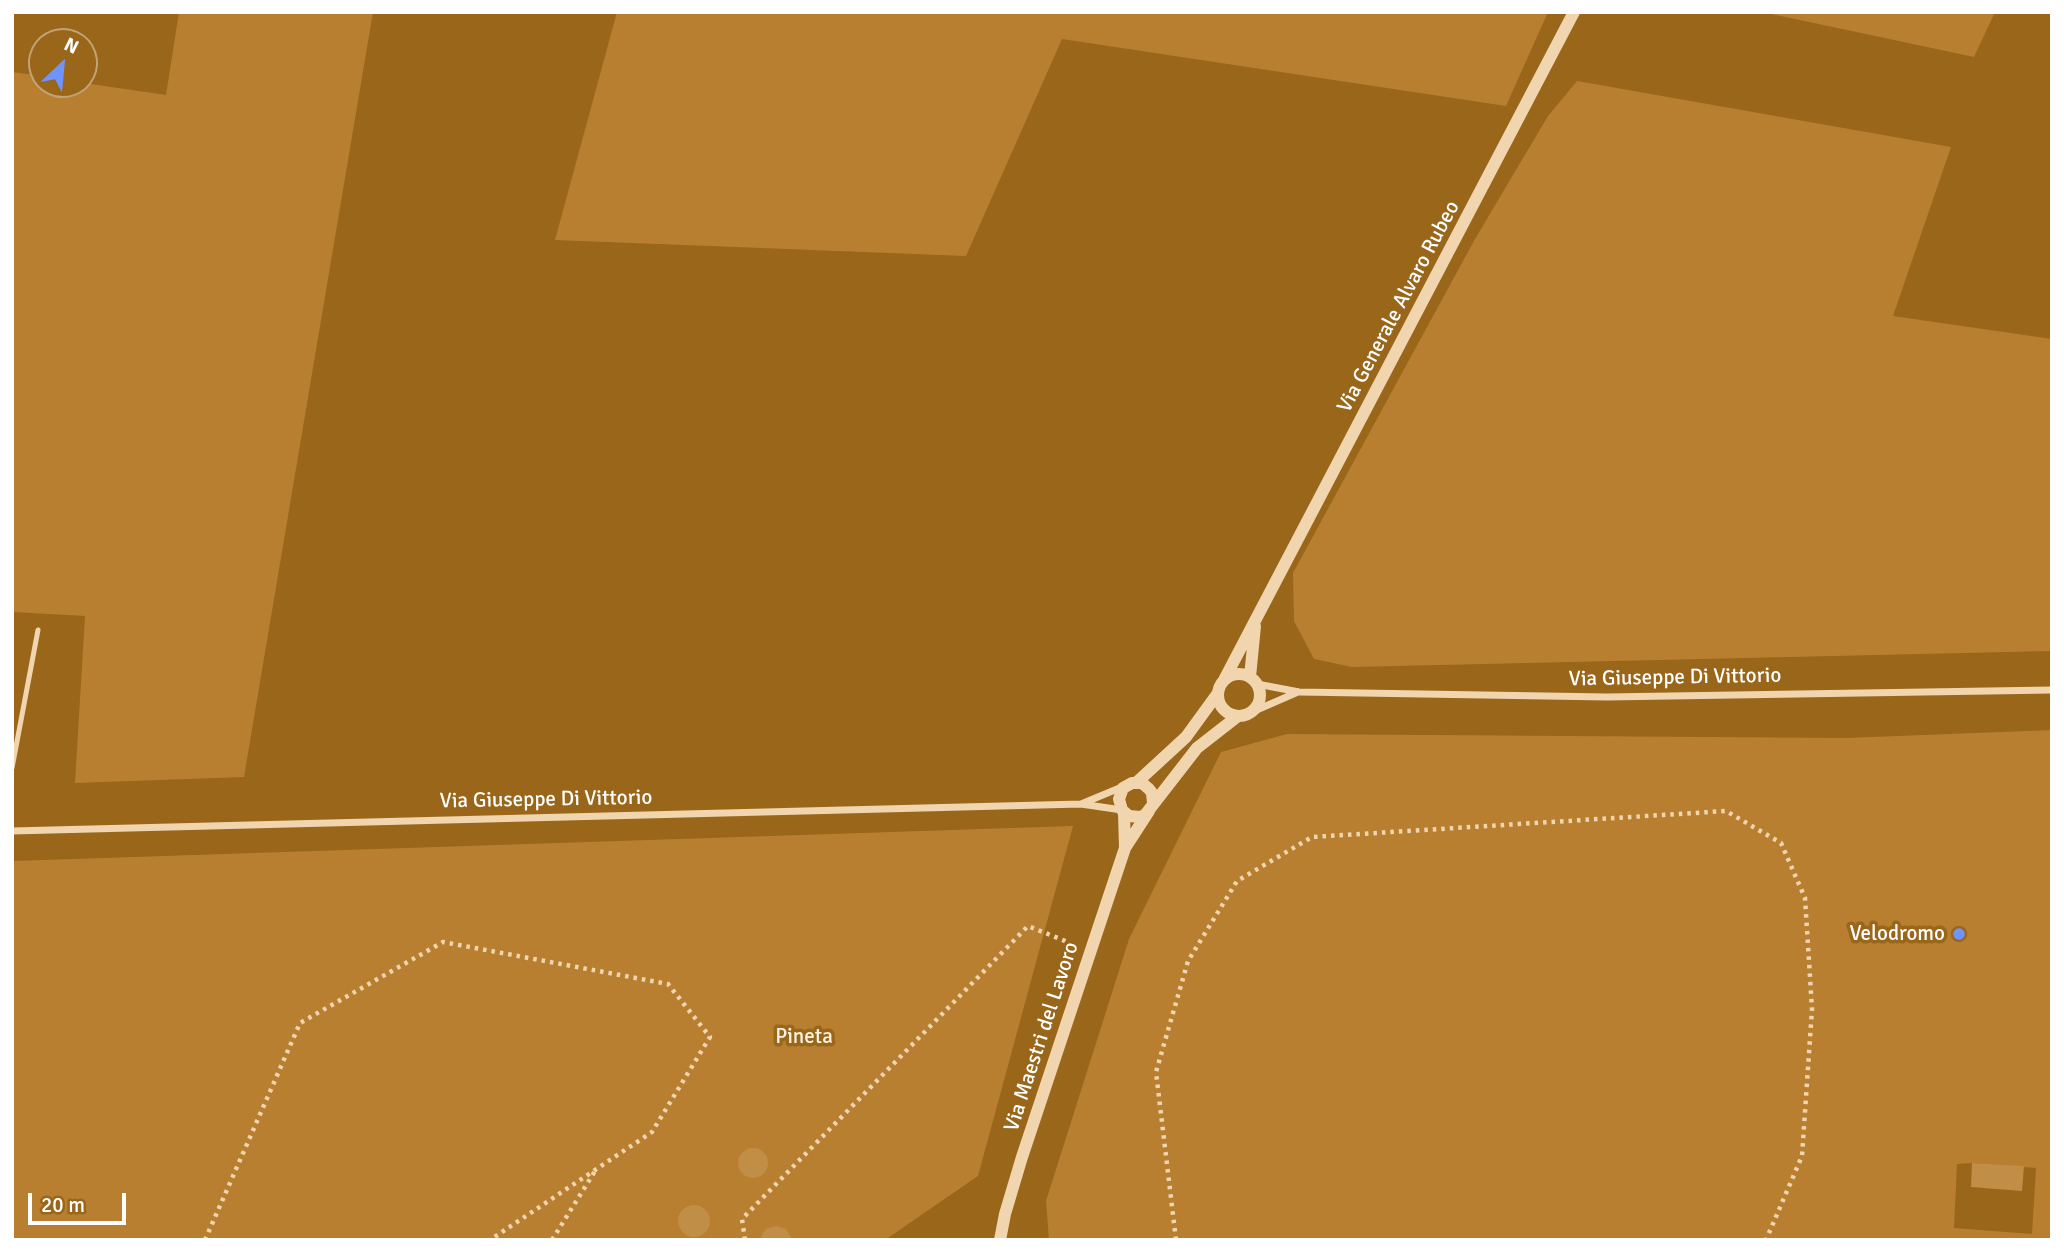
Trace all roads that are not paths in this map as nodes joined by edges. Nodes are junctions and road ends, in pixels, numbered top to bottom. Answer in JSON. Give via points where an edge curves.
{"nodes":[{"id":1,"x":1574,"y":12,"type":"edge"},
{"id":2,"x":1256,"y":618,"type":"junction"},
{"id":3,"x":38,"y":630,"type":"dead end"},
{"id":4,"x":1254,"y":680,"type":"junction"},
{"id":5,"x":1221,"y":687,"type":"junction"},
{"id":6,"x":2052,"y":690,"type":"edge"},
{"id":7,"x":1299,"y":692,"type":"junction"},
{"id":8,"x":1252,"y":712,"type":"junction"},
{"id":9,"x":1238,"y":716,"type":"junction"},
{"id":10,"x":12,"y":768,"type":"edge"},
{"id":11,"x":1132,"y":784,"type":"junction"},
{"id":12,"x":1081,"y":804,"type":"junction"},
{"id":13,"x":1151,"y":807,"type":"junction"},
{"id":14,"x":1123,"y":811,"type":"junction"},
{"id":15,"x":12,"y":831,"type":"edge"},
{"id":16,"x":1125,"y":848,"type":"junction"},
{"id":17,"x":1000,"y":1240,"type":"edge"}],
"edges":[{"from":1,"to":2,"type":"street","name":"Via Generale Alvaro Rubeo"},
{"from":2,"to":4,"type":"street","name":"Via Generale Alvaro Rubeo"},
{"from":2,"to":5,"type":"street","name":"Via Generale Alvaro Rubeo"},
{"from":3,"to":10,"type":"lane"},
{"from":4,"to":5,"type":"street","via":[[1233,674]]},
{"from":4,"to":7,"type":"street","name":"Via Giuseppe Di Vittorio"},
{"from":4,"to":8,"type":"street","via":[[1261,696]]},
{"from":5,"to":9,"type":"street","via":[[1221,706]]},
{"from":5,"to":11,"type":"street","via":[[1186,737]]},
{"from":6,"to":7,"type":"street","name":"Via Giuseppe Di Vittorio","via":[[1607,698]]},
{"from":7,"to":8,"type":"street","name":"Via Giuseppe Di Vittorio"},
{"from":8,"to":9,"type":"street"},
{"from":9,"to":13,"type":"street","name":"Via Maestri del Lavoro","via":[[1197,748]]},
{"from":11,"to":12,"type":"street","name":"Via Giuseppe Di Vittorio"},
{"from":11,"to":13,"type":"street","via":[[1149,789]]},
{"from":11,"to":14,"type":"street","via":[[1120,794]]},
{"from":12,"to":14,"type":"street","name":"Via Giuseppe Di Vittorio"},
{"from":12,"to":15,"type":"street","name":"Via Giuseppe Di Vittorio"},
{"from":13,"to":14,"type":"street","via":[[1145,815],[1134,817]]},
{"from":13,"to":16,"type":"street","name":"Via Maestri del Lavoro"},
{"from":14,"to":16,"type":"street","name":"Via Maestri del Lavoro"},
{"from":16,"to":17,"type":"street","name":"Via Maestri del Lavoro","via":[[1022,1157]]}]}
